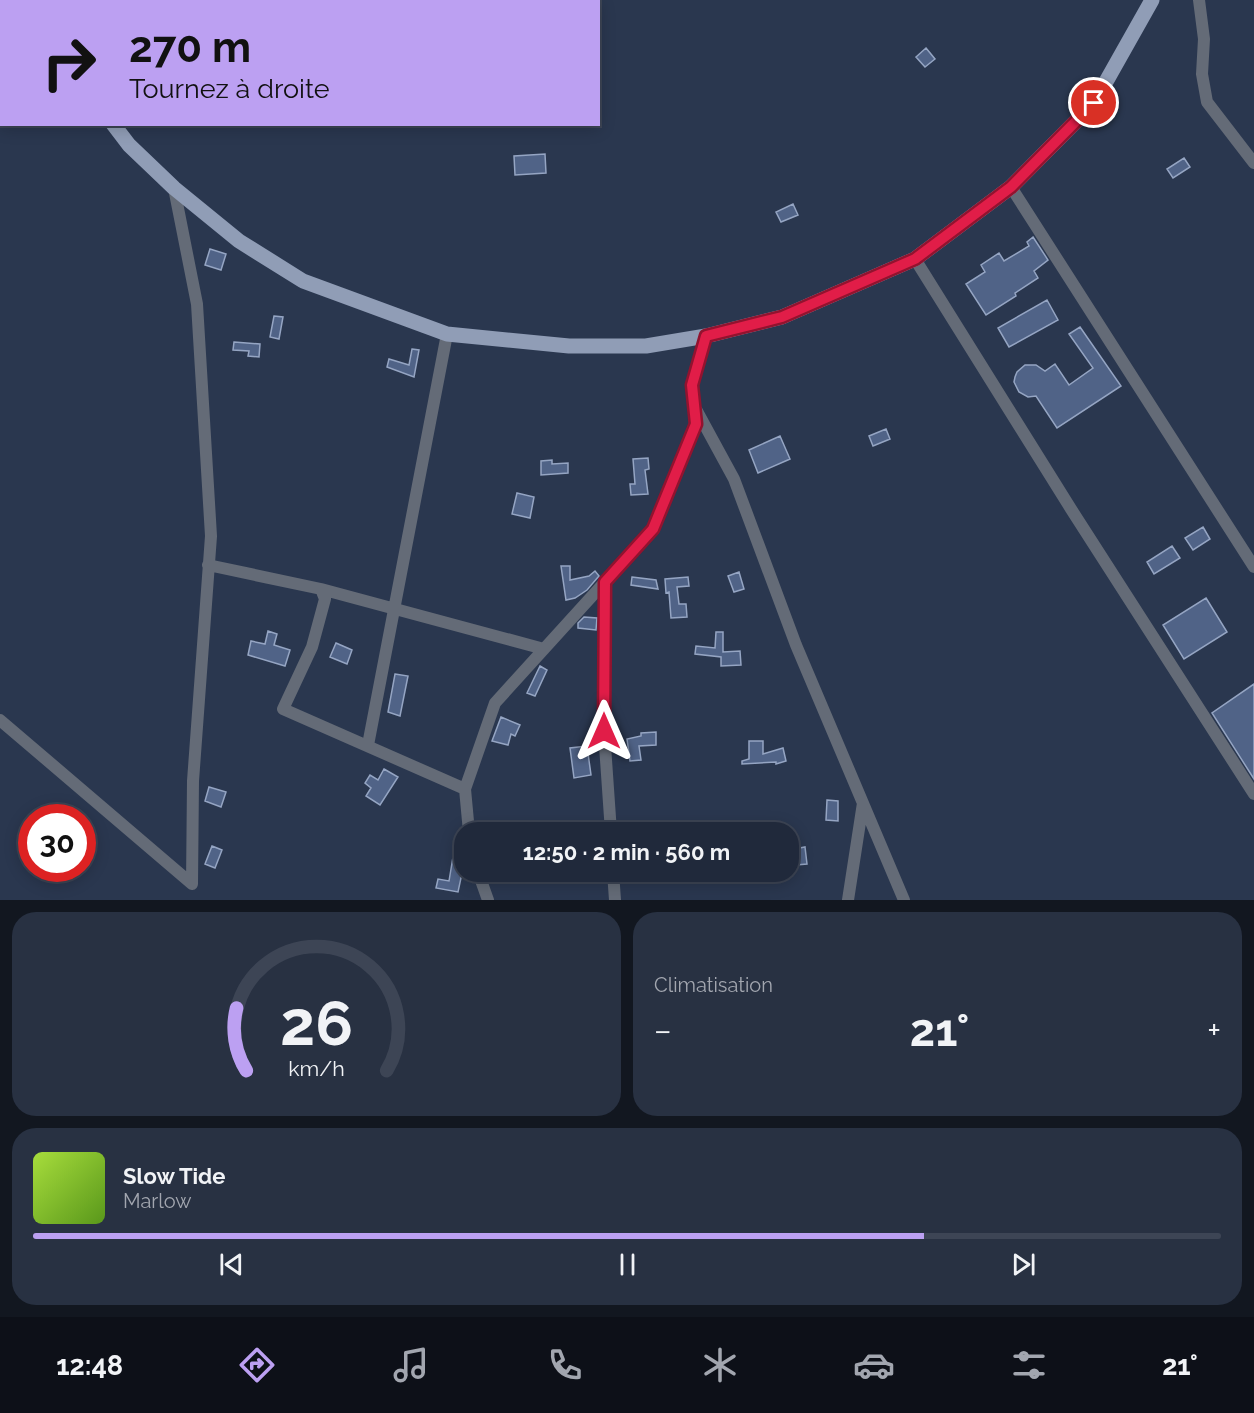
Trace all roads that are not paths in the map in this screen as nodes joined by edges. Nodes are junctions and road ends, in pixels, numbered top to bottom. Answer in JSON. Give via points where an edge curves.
{"nodes":[{"id":1,"x":1152,"y":0,"type":"edge"},
{"id":2,"x":1199,"y":0,"type":"edge"},
{"id":3,"x":115,"y":126,"type":"edge"},
{"id":4,"x":1254,"y":163,"type":"edge"},
{"id":5,"x":1011,"y":187,"type":"junction"},
{"id":6,"x":174,"y":188,"type":"junction"},
{"id":7,"x":915,"y":259,"type":"junction"},
{"id":8,"x":447,"y":334,"type":"junction"},
{"id":9,"x":706,"y":336,"type":"junction"},
{"id":10,"x":694,"y":404,"type":"junction"},
{"id":11,"x":208,"y":565,"type":"junction"},
{"id":12,"x":1254,"y":567,"type":"edge"},
{"id":13,"x":605,"y":582,"type":"junction"},
{"id":14,"x":321,"y":589,"type":"junction"},
{"id":15,"x":394,"y":608,"type":"junction"},
{"id":16,"x":544,"y":649,"type":"junction"},
{"id":17,"x":0,"y":720,"type":"edge"},
{"id":18,"x":368,"y":745,"type":"junction"},
{"id":19,"x":465,"y":789,"type":"junction"},
{"id":20,"x":1254,"y":794,"type":"edge"},
{"id":21,"x":864,"y":801,"type":"junction"},
{"id":22,"x":468,"y":822,"type":"edge"},
{"id":23,"x":610,"y":822,"type":"edge"},
{"id":24,"x":482,"y":882,"type":"edge"},
{"id":25,"x":614,"y":882,"type":"edge"},
{"id":26,"x":488,"y":900,"type":"edge"},
{"id":27,"x":615,"y":900,"type":"edge"},
{"id":28,"x":848,"y":900,"type":"edge"},
{"id":29,"x":904,"y":900,"type":"edge"}],
"edges":[{"from":1,"to":5,"type":"main road","via":[[1094,103]]},
{"from":2,"to":4,"type":"street","via":[[1207,102]]},
{"from":3,"to":6,"type":"main road"},
{"from":5,"to":7,"type":"main road"},
{"from":5,"to":12,"type":"street"},
{"from":6,"to":8,"type":"main road","via":[[239,241],[303,281]]},
{"from":6,"to":11,"type":"street","via":[[197,304],[211,536]]},
{"from":7,"to":9,"type":"main road","via":[[782,317]]},
{"from":7,"to":20,"type":"street"},
{"from":8,"to":9,"type":"main road","via":[[569,346],[646,346]]},
{"from":8,"to":15,"type":"street"},
{"from":9,"to":10,"type":"street","via":[[692,385]]},
{"from":10,"to":13,"type":"street","via":[[696,424],[653,529]]},
{"from":10,"to":21,"type":"street","via":[[734,479],[796,645]]},
{"from":11,"to":14,"type":"street"},
{"from":11,"to":17,"type":"street","via":[[194,781],[192,884]]},
{"from":13,"to":16,"type":"street"},
{"from":13,"to":23,"type":"street","via":[[604,731]]},
{"from":14,"to":15,"type":"street"},
{"from":14,"to":18,"type":"street","via":[[325,599],[312,647],[283,709]]},
{"from":15,"to":16,"type":"street"},
{"from":15,"to":18,"type":"street"},
{"from":16,"to":19,"type":"street","via":[[495,703]]},
{"from":18,"to":19,"type":"street"},
{"from":19,"to":22,"type":"street"},
{"from":21,"to":28,"type":"street"},
{"from":21,"to":29,"type":"street"},
{"from":24,"to":26,"type":"street"},
{"from":25,"to":27,"type":"street"}]}
